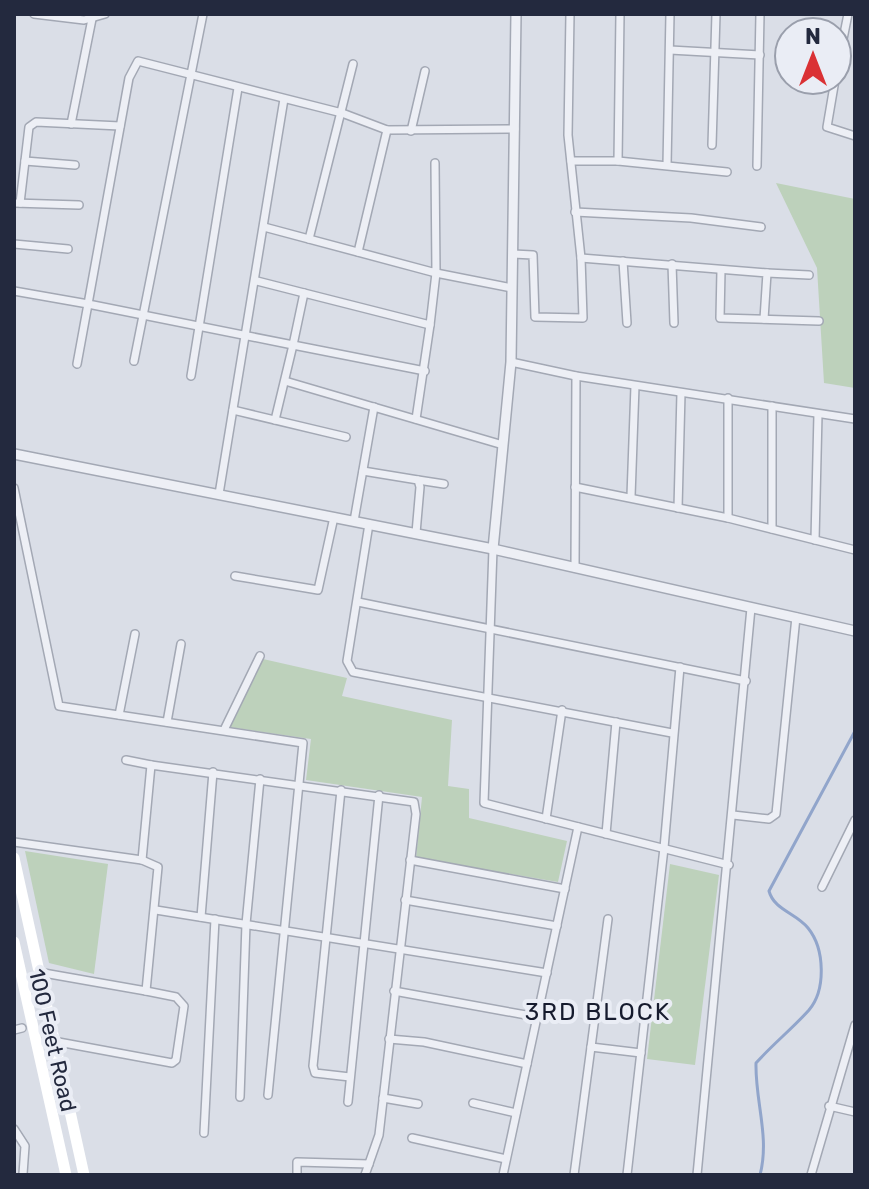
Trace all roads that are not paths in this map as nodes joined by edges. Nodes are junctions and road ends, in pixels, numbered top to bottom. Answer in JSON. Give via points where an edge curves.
{"nodes":[{"id":1,"x":34,"y":14,"type":"edge"},
{"id":2,"x":105,"y":14,"type":"edge"},
{"id":3,"x":203,"y":14,"type":"edge"},
{"id":4,"x":516,"y":14,"type":"edge"},
{"id":5,"x":570,"y":14,"type":"edge"},
{"id":6,"x":620,"y":14,"type":"edge"},
{"id":7,"x":670,"y":14,"type":"edge"},
{"id":8,"x":716,"y":14,"type":"edge"},
{"id":9,"x":760,"y":14,"type":"edge"},
{"id":10,"x":92,"y":19,"type":"junction"},
{"id":11,"x":670,"y":50,"type":"junction"},
{"id":12,"x":715,"y":53,"type":"junction"},
{"id":13,"x":760,"y":55,"type":"junction"},
{"id":14,"x":353,"y":64,"type":"dead end"},
{"id":15,"x":425,"y":71,"type":"dead end"},
{"id":16,"x":190,"y":75,"type":"junction"},
{"id":17,"x":238,"y":88,"type":"junction"},
{"id":18,"x":832,"y":96,"type":"edge"},
{"id":19,"x":284,"y":99,"type":"junction"},
{"id":20,"x":342,"y":113,"type":"junction"},
{"id":21,"x":71,"y":124,"type":"junction"},
{"id":22,"x":120,"y":126,"type":"junction"},
{"id":23,"x":515,"y":129,"type":"junction"},
{"id":24,"x":387,"y":130,"type":"junction"},
{"id":25,"x":411,"y":131,"type":"junction"},
{"id":26,"x":855,"y":136,"type":"edge"},
{"id":27,"x":712,"y":145,"type":"dead end"},
{"id":28,"x":25,"y":161,"type":"junction"},
{"id":29,"x":571,"y":161,"type":"junction"},
{"id":30,"x":618,"y":161,"type":"junction"},
{"id":31,"x":435,"y":163,"type":"dead end"},
{"id":32,"x":75,"y":165,"type":"dead end"},
{"id":33,"x":667,"y":165,"type":"junction"},
{"id":34,"x":757,"y":166,"type":"dead end"},
{"id":35,"x":727,"y":172,"type":"dead end"},
{"id":36,"x":17,"y":203,"type":"edge"},
{"id":37,"x":79,"y":205,"type":"dead end"},
{"id":38,"x":575,"y":212,"type":"junction"},
{"id":39,"x":264,"y":227,"type":"junction"},
{"id":40,"x":761,"y":227,"type":"dead end"},
{"id":41,"x":309,"y":239,"type":"junction"},
{"id":42,"x":14,"y":244,"type":"edge"},
{"id":43,"x":68,"y":249,"type":"dead end"},
{"id":44,"x":358,"y":252,"type":"junction"},
{"id":45,"x":513,"y":254,"type":"junction"},
{"id":46,"x":581,"y":258,"type":"junction"},
{"id":47,"x":623,"y":261,"type":"junction"},
{"id":48,"x":672,"y":264,"type":"junction"},
{"id":49,"x":721,"y":270,"type":"junction"},
{"id":50,"x":436,"y":273,"type":"junction"},
{"id":51,"x":767,"y":273,"type":"junction"},
{"id":52,"x":809,"y":275,"type":"dead end"},
{"id":53,"x":257,"y":281,"type":"junction"},
{"id":54,"x":512,"y":288,"type":"junction"},
{"id":55,"x":14,"y":291,"type":"edge"},
{"id":56,"x":304,"y":293,"type":"junction"},
{"id":57,"x":88,"y":304,"type":"junction"},
{"id":58,"x":144,"y":316,"type":"junction"},
{"id":59,"x":764,"y":319,"type":"junction"},
{"id":60,"x":819,"y":321,"type":"dead end"},
{"id":61,"x":627,"y":323,"type":"dead end"},
{"id":62,"x":674,"y":323,"type":"dead end"},
{"id":63,"x":430,"y":325,"type":"junction"},
{"id":64,"x":199,"y":327,"type":"junction"},
{"id":65,"x":246,"y":337,"type":"junction"},
{"id":66,"x":293,"y":345,"type":"junction"},
{"id":67,"x":134,"y":361,"type":"dead end"},
{"id":68,"x":511,"y":362,"type":"junction"},
{"id":69,"x":77,"y":364,"type":"dead end"},
{"id":70,"x":425,"y":371,"type":"junction"},
{"id":71,"x":191,"y":376,"type":"dead end"},
{"id":72,"x":576,"y":376,"type":"junction"},
{"id":73,"x":285,"y":381,"type":"junction"},
{"id":74,"x":635,"y":386,"type":"junction"},
{"id":75,"x":681,"y":393,"type":"junction"},
{"id":76,"x":728,"y":398,"type":"junction"},
{"id":77,"x":772,"y":406,"type":"junction"},
{"id":78,"x":374,"y":407,"type":"junction"},
{"id":79,"x":233,"y":410,"type":"junction"},
{"id":80,"x":818,"y":414,"type":"junction"},
{"id":81,"x":416,"y":419,"type":"junction"},
{"id":82,"x":855,"y":419,"type":"edge"},
{"id":83,"x":275,"y":420,"type":"junction"},
{"id":84,"x":346,"y":437,"type":"dead end"},
{"id":85,"x":503,"y":445,"type":"junction"},
{"id":86,"x":14,"y":454,"type":"edge"},
{"id":87,"x":363,"y":471,"type":"junction"},
{"id":88,"x":418,"y":480,"type":"junction"},
{"id":89,"x":444,"y":484,"type":"dead end"},
{"id":90,"x":575,"y":487,"type":"junction"},
{"id":91,"x":14,"y":488,"type":"edge"},
{"id":92,"x":219,"y":494,"type":"junction"},
{"id":93,"x":631,"y":496,"type":"junction"},
{"id":94,"x":678,"y":508,"type":"junction"},
{"id":95,"x":334,"y":517,"type":"junction"},
{"id":96,"x":728,"y":518,"type":"junction"},
{"id":97,"x":354,"y":521,"type":"junction"},
{"id":98,"x":369,"y":524,"type":"junction"},
{"id":99,"x":772,"y":529,"type":"junction"},
{"id":100,"x":416,"y":533,"type":"junction"},
{"id":101,"x":815,"y":540,"type":"junction"},
{"id":102,"x":493,"y":549,"type":"junction"},
{"id":103,"x":855,"y":550,"type":"edge"},
{"id":104,"x":575,"y":568,"type":"junction"},
{"id":105,"x":235,"y":576,"type":"dead end"},
{"id":106,"x":358,"y":602,"type":"junction"},
{"id":107,"x":751,"y":608,"type":"junction"},
{"id":108,"x":796,"y":617,"type":"junction"},
{"id":109,"x":489,"y":629,"type":"junction"},
{"id":110,"x":855,"y":631,"type":"edge"},
{"id":111,"x":135,"y":634,"type":"dead end"},
{"id":112,"x":181,"y":644,"type":"dead end"},
{"id":113,"x":260,"y":656,"type":"dead end"},
{"id":114,"x":680,"y":667,"type":"junction"},
{"id":115,"x":746,"y":681,"type":"junction"},
{"id":116,"x":487,"y":698,"type":"junction"},
{"id":117,"x":562,"y":710,"type":"junction"},
{"id":118,"x":119,"y":715,"type":"junction"},
{"id":119,"x":167,"y":722,"type":"junction"},
{"id":120,"x":616,"y":722,"type":"junction"},
{"id":121,"x":224,"y":730,"type":"junction"},
{"id":122,"x":672,"y":733,"type":"junction"},
{"id":123,"x":126,"y":760,"type":"dead end"},
{"id":124,"x":151,"y":765,"type":"junction"},
{"id":125,"x":213,"y":772,"type":"junction"},
{"id":126,"x":260,"y":779,"type":"junction"},
{"id":127,"x":299,"y":784,"type":"junction"},
{"id":128,"x":341,"y":790,"type":"junction"},
{"id":129,"x":379,"y":795,"type":"junction"},
{"id":130,"x":733,"y":815,"type":"junction"},
{"id":131,"x":546,"y":819,"type":"junction"},
{"id":132,"x":855,"y":820,"type":"edge"},
{"id":133,"x":578,"y":827,"type":"junction"},
{"id":134,"x":606,"y":834,"type":"junction"},
{"id":135,"x":14,"y":842,"type":"edge"},
{"id":136,"x":664,"y":848,"type":"junction"},
{"id":137,"x":14,"y":858,"type":"edge"},
{"id":138,"x":142,"y":860,"type":"junction"},
{"id":139,"x":410,"y":860,"type":"junction"},
{"id":140,"x":729,"y":865,"type":"junction"},
{"id":141,"x":16,"y":880,"type":"edge"},
{"id":142,"x":822,"y":887,"type":"dead end"},
{"id":143,"x":565,"y":889,"type":"junction"},
{"id":144,"x":18,"y":897,"type":"edge"},
{"id":145,"x":405,"y":900,"type":"junction"},
{"id":146,"x":156,"y":910,"type":"junction"},
{"id":147,"x":201,"y":917,"type":"junction"},
{"id":148,"x":215,"y":919,"type":"junction"},
{"id":149,"x":608,"y":919,"type":"dead end"},
{"id":150,"x":246,"y":924,"type":"junction"},
{"id":151,"x":557,"y":926,"type":"junction"},
{"id":152,"x":282,"y":930,"type":"junction"},
{"id":153,"x":325,"y":935,"type":"junction"},
{"id":154,"x":362,"y":941,"type":"junction"},
{"id":155,"x":14,"y":942,"type":"edge"},
{"id":156,"x":399,"y":947,"type":"junction"},
{"id":157,"x":38,"y":972,"type":"junction"},
{"id":158,"x":547,"y":973,"type":"junction"},
{"id":159,"x":18,"y":976,"type":"edge"},
{"id":160,"x":146,"y":991,"type":"junction"},
{"id":161,"x":394,"y":991,"type":"junction"},
{"id":162,"x":537,"y":1017,"type":"junction"},
{"id":163,"x":855,"y":1025,"type":"edge"},
{"id":164,"x":389,"y":1039,"type":"junction"},
{"id":165,"x":53,"y":1041,"type":"junction"},
{"id":166,"x":591,"y":1047,"type":"junction"},
{"id":167,"x":852,"y":1049,"type":"edge"},
{"id":168,"x":641,"y":1053,"type":"junction"},
{"id":169,"x":527,"y":1064,"type":"junction"},
{"id":170,"x":350,"y":1077,"type":"junction"},
{"id":171,"x":268,"y":1095,"type":"dead end"},
{"id":172,"x":240,"y":1097,"type":"dead end"},
{"id":173,"x":383,"y":1098,"type":"junction"},
{"id":174,"x":348,"y":1102,"type":"dead end"},
{"id":175,"x":473,"y":1103,"type":"dead end"},
{"id":176,"x":418,"y":1104,"type":"dead end"},
{"id":177,"x":829,"y":1106,"type":"junction"},
{"id":178,"x":855,"y":1112,"type":"edge"},
{"id":179,"x":516,"y":1113,"type":"junction"},
{"id":180,"x":14,"y":1129,"type":"edge"},
{"id":181,"x":204,"y":1133,"type":"dead end"},
{"id":182,"x":412,"y":1138,"type":"dead end"},
{"id":183,"x":506,"y":1159,"type":"junction"},
{"id":184,"x":369,"y":1164,"type":"junction"},
{"id":185,"x":23,"y":1174,"type":"edge"},
{"id":186,"x":66,"y":1175,"type":"edge"},
{"id":187,"x":84,"y":1175,"type":"edge"},
{"id":188,"x":297,"y":1175,"type":"edge"},
{"id":189,"x":365,"y":1175,"type":"edge"},
{"id":190,"x":503,"y":1175,"type":"edge"},
{"id":191,"x":574,"y":1175,"type":"edge"},
{"id":192,"x":627,"y":1175,"type":"edge"},
{"id":193,"x":697,"y":1175,"type":"edge"},
{"id":194,"x":811,"y":1175,"type":"edge"}],
"edges":[{"from":1,"to":10,"type":"street"},
{"from":2,"to":10,"type":"street"},
{"from":3,"to":16,"type":"street"},
{"from":4,"to":23,"type":"street"},
{"from":5,"to":29,"type":"street"},
{"from":6,"to":30,"type":"street"},
{"from":7,"to":11,"type":"street"},
{"from":8,"to":12,"type":"street"},
{"from":9,"to":13,"type":"street"},
{"from":10,"to":21,"type":"street"},
{"from":11,"to":12,"type":"street"},
{"from":11,"to":33,"type":"street"},
{"from":12,"to":13,"type":"street"},
{"from":12,"to":27,"type":"street"},
{"from":13,"to":34,"type":"street"},
{"from":14,"to":20,"type":"street"},
{"from":15,"to":25,"type":"street"},
{"from":16,"to":17,"type":"street"},
{"from":16,"to":22,"type":"street","via":[[138,61],[129,78]]},
{"from":16,"to":58,"type":"street"},
{"from":17,"to":19,"type":"street"},
{"from":17,"to":64,"type":"street"},
{"from":18,"to":26,"type":"street","via":[[827,127]]},
{"from":19,"to":20,"type":"street"},
{"from":19,"to":39,"type":"street"},
{"from":20,"to":24,"type":"street"},
{"from":20,"to":41,"type":"street"},
{"from":21,"to":22,"type":"street"},
{"from":21,"to":28,"type":"street","via":[[36,122],[29,127]]},
{"from":22,"to":57,"type":"street"},
{"from":23,"to":25,"type":"street"},
{"from":23,"to":45,"type":"street"},
{"from":24,"to":25,"type":"street"},
{"from":24,"to":44,"type":"street"},
{"from":28,"to":32,"type":"street"},
{"from":28,"to":36,"type":"street"},
{"from":29,"to":30,"type":"street"},
{"from":29,"to":38,"type":"street"},
{"from":30,"to":33,"type":"street"},
{"from":31,"to":50,"type":"street"},
{"from":33,"to":35,"type":"street"},
{"from":36,"to":37,"type":"street"},
{"from":38,"to":40,"type":"street"},
{"from":38,"to":46,"type":"street"},
{"from":39,"to":41,"type":"street"},
{"from":39,"to":53,"type":"street"},
{"from":41,"to":44,"type":"street"},
{"from":42,"to":43,"type":"street"},
{"from":44,"to":50,"type":"street"},
{"from":45,"to":46,"type":"street","via":[[533,255],[535,317],[583,318]]},
{"from":45,"to":54,"type":"street"},
{"from":46,"to":47,"type":"street"},
{"from":47,"to":48,"type":"street"},
{"from":47,"to":61,"type":"street"},
{"from":48,"to":49,"type":"street"},
{"from":48,"to":62,"type":"street"},
{"from":49,"to":51,"type":"street"},
{"from":49,"to":59,"type":"street","via":[[720,318]]},
{"from":50,"to":54,"type":"street"},
{"from":50,"to":63,"type":"street"},
{"from":51,"to":52,"type":"street"},
{"from":51,"to":59,"type":"street"},
{"from":53,"to":56,"type":"street"},
{"from":53,"to":65,"type":"street"},
{"from":54,"to":68,"type":"street"},
{"from":55,"to":57,"type":"street"},
{"from":56,"to":63,"type":"street"},
{"from":56,"to":66,"type":"street"},
{"from":57,"to":58,"type":"street"},
{"from":57,"to":69,"type":"street"},
{"from":58,"to":64,"type":"street"},
{"from":58,"to":67,"type":"street"},
{"from":59,"to":60,"type":"street"},
{"from":63,"to":70,"type":"street"},
{"from":64,"to":65,"type":"street"},
{"from":64,"to":71,"type":"street"},
{"from":65,"to":66,"type":"street"},
{"from":65,"to":79,"type":"street"},
{"from":66,"to":70,"type":"street"},
{"from":66,"to":73,"type":"street"},
{"from":68,"to":72,"type":"street"},
{"from":68,"to":85,"type":"street"},
{"from":70,"to":81,"type":"street"},
{"from":72,"to":74,"type":"street"},
{"from":72,"to":90,"type":"street"},
{"from":73,"to":78,"type":"street"},
{"from":73,"to":83,"type":"street"},
{"from":74,"to":75,"type":"street"},
{"from":74,"to":93,"type":"street"},
{"from":75,"to":76,"type":"street"},
{"from":75,"to":94,"type":"street"},
{"from":76,"to":77,"type":"street"},
{"from":76,"to":96,"type":"street"},
{"from":77,"to":80,"type":"street"},
{"from":77,"to":99,"type":"street"},
{"from":78,"to":81,"type":"street"},
{"from":78,"to":87,"type":"street"},
{"from":79,"to":83,"type":"street"},
{"from":79,"to":92,"type":"street"},
{"from":80,"to":82,"type":"street"},
{"from":80,"to":101,"type":"street"},
{"from":81,"to":85,"type":"street"},
{"from":83,"to":84,"type":"street"},
{"from":85,"to":102,"type":"street"},
{"from":86,"to":92,"type":"street"},
{"from":87,"to":88,"type":"street"},
{"from":87,"to":97,"type":"street"},
{"from":88,"to":89,"type":"street"},
{"from":88,"to":100,"type":"street"},
{"from":90,"to":93,"type":"street"},
{"from":90,"to":104,"type":"street"},
{"from":91,"to":118,"type":"street","via":[[59,706]]},
{"from":92,"to":95,"type":"street"},
{"from":93,"to":94,"type":"street"},
{"from":94,"to":96,"type":"street"},
{"from":95,"to":97,"type":"street"},
{"from":95,"to":105,"type":"street","via":[[318,590]]},
{"from":96,"to":99,"type":"street"},
{"from":97,"to":98,"type":"street"},
{"from":98,"to":100,"type":"street"},
{"from":98,"to":106,"type":"street"},
{"from":99,"to":101,"type":"street"},
{"from":100,"to":102,"type":"street"},
{"from":101,"to":103,"type":"street"},
{"from":102,"to":104,"type":"street"},
{"from":102,"to":109,"type":"street"},
{"from":104,"to":107,"type":"street"},
{"from":106,"to":109,"type":"street"},
{"from":106,"to":116,"type":"street","via":[[347,661],[353,672]]},
{"from":107,"to":108,"type":"street"},
{"from":107,"to":115,"type":"street"},
{"from":108,"to":110,"type":"street"},
{"from":108,"to":130,"type":"street","via":[[776,814],[769,819]]},
{"from":109,"to":114,"type":"street"},
{"from":109,"to":116,"type":"street"},
{"from":111,"to":118,"type":"street"},
{"from":112,"to":119,"type":"street"},
{"from":113,"to":121,"type":"street"},
{"from":114,"to":115,"type":"street"},
{"from":114,"to":122,"type":"street"},
{"from":115,"to":130,"type":"street"},
{"from":116,"to":117,"type":"street"},
{"from":116,"to":131,"type":"street","via":[[484,803]]},
{"from":117,"to":120,"type":"street"},
{"from":117,"to":131,"type":"street"},
{"from":118,"to":119,"type":"street"},
{"from":119,"to":121,"type":"street"},
{"from":120,"to":122,"type":"street"},
{"from":120,"to":134,"type":"street"},
{"from":121,"to":127,"type":"street","via":[[301,740]]},
{"from":122,"to":136,"type":"street"},
{"from":123,"to":124,"type":"street"},
{"from":124,"to":125,"type":"street"},
{"from":124,"to":138,"type":"street"},
{"from":125,"to":126,"type":"street"},
{"from":125,"to":147,"type":"street"},
{"from":126,"to":127,"type":"street"},
{"from":126,"to":150,"type":"street"},
{"from":127,"to":128,"type":"street"},
{"from":127,"to":152,"type":"street"},
{"from":128,"to":129,"type":"street"},
{"from":128,"to":153,"type":"street"},
{"from":129,"to":139,"type":"street","via":[[416,805]]},
{"from":129,"to":154,"type":"street"},
{"from":130,"to":140,"type":"street"},
{"from":131,"to":133,"type":"street"},
{"from":132,"to":142,"type":"street"},
{"from":133,"to":134,"type":"street"},
{"from":133,"to":143,"type":"street"},
{"from":134,"to":136,"type":"street"},
{"from":135,"to":138,"type":"street"},
{"from":136,"to":140,"type":"street"},
{"from":136,"to":168,"type":"street"},
{"from":137,"to":141,"type":"main road","name":"100 Feet Road"},
{"from":138,"to":146,"type":"street","via":[[158,867]]},
{"from":139,"to":143,"type":"street"},
{"from":139,"to":145,"type":"street"},
{"from":140,"to":193,"type":"street"},
{"from":141,"to":144,"type":"main road","name":"100 Feet Road"},
{"from":143,"to":151,"type":"street"},
{"from":144,"to":157,"type":"main road","name":"100 Feet Road"},
{"from":145,"to":151,"type":"street"},
{"from":145,"to":156,"type":"street"},
{"from":146,"to":147,"type":"street"},
{"from":146,"to":160,"type":"street"},
{"from":147,"to":148,"type":"street"},
{"from":148,"to":150,"type":"street"},
{"from":148,"to":181,"type":"street"},
{"from":149,"to":166,"type":"street"},
{"from":150,"to":152,"type":"street"},
{"from":150,"to":172,"type":"street"},
{"from":151,"to":158,"type":"street"},
{"from":152,"to":153,"type":"street"},
{"from":152,"to":171,"type":"street"},
{"from":153,"to":154,"type":"street"},
{"from":153,"to":170,"type":"street","via":[[313,1071]]},
{"from":154,"to":156,"type":"street"},
{"from":154,"to":170,"type":"street"},
{"from":155,"to":159,"type":"main road","name":"100 Feet Road"},
{"from":156,"to":158,"type":"street"},
{"from":156,"to":161,"type":"street"},
{"from":157,"to":160,"type":"street"},
{"from":157,"to":165,"type":"main road","name":"100 Feet Road"},
{"from":158,"to":162,"type":"street"},
{"from":159,"to":186,"type":"main road","name":"100 Feet Road"},
{"from":160,"to":165,"type":"street","via":[[176,997],[184,1006],[172,1063]]},
{"from":161,"to":162,"type":"street"},
{"from":161,"to":164,"type":"street"},
{"from":162,"to":169,"type":"street"},
{"from":163,"to":167,"type":"street"},
{"from":164,"to":169,"type":"street"},
{"from":164,"to":173,"type":"street"},
{"from":165,"to":187,"type":"main road","name":"100 Feet Road"},
{"from":166,"to":168,"type":"street"},
{"from":166,"to":191,"type":"street"},
{"from":167,"to":177,"type":"street"},
{"from":168,"to":192,"type":"street"},
{"from":169,"to":179,"type":"street"},
{"from":170,"to":174,"type":"street"},
{"from":173,"to":176,"type":"street"},
{"from":173,"to":184,"type":"street"},
{"from":175,"to":179,"type":"street"},
{"from":177,"to":178,"type":"street"},
{"from":177,"to":194,"type":"street"},
{"from":179,"to":183,"type":"street"},
{"from":180,"to":185,"type":"street","via":[[25,1146]]},
{"from":182,"to":183,"type":"street"},
{"from":183,"to":190,"type":"street"},
{"from":184,"to":188,"type":"street","via":[[297,1162]]},
{"from":184,"to":189,"type":"street"}]}
